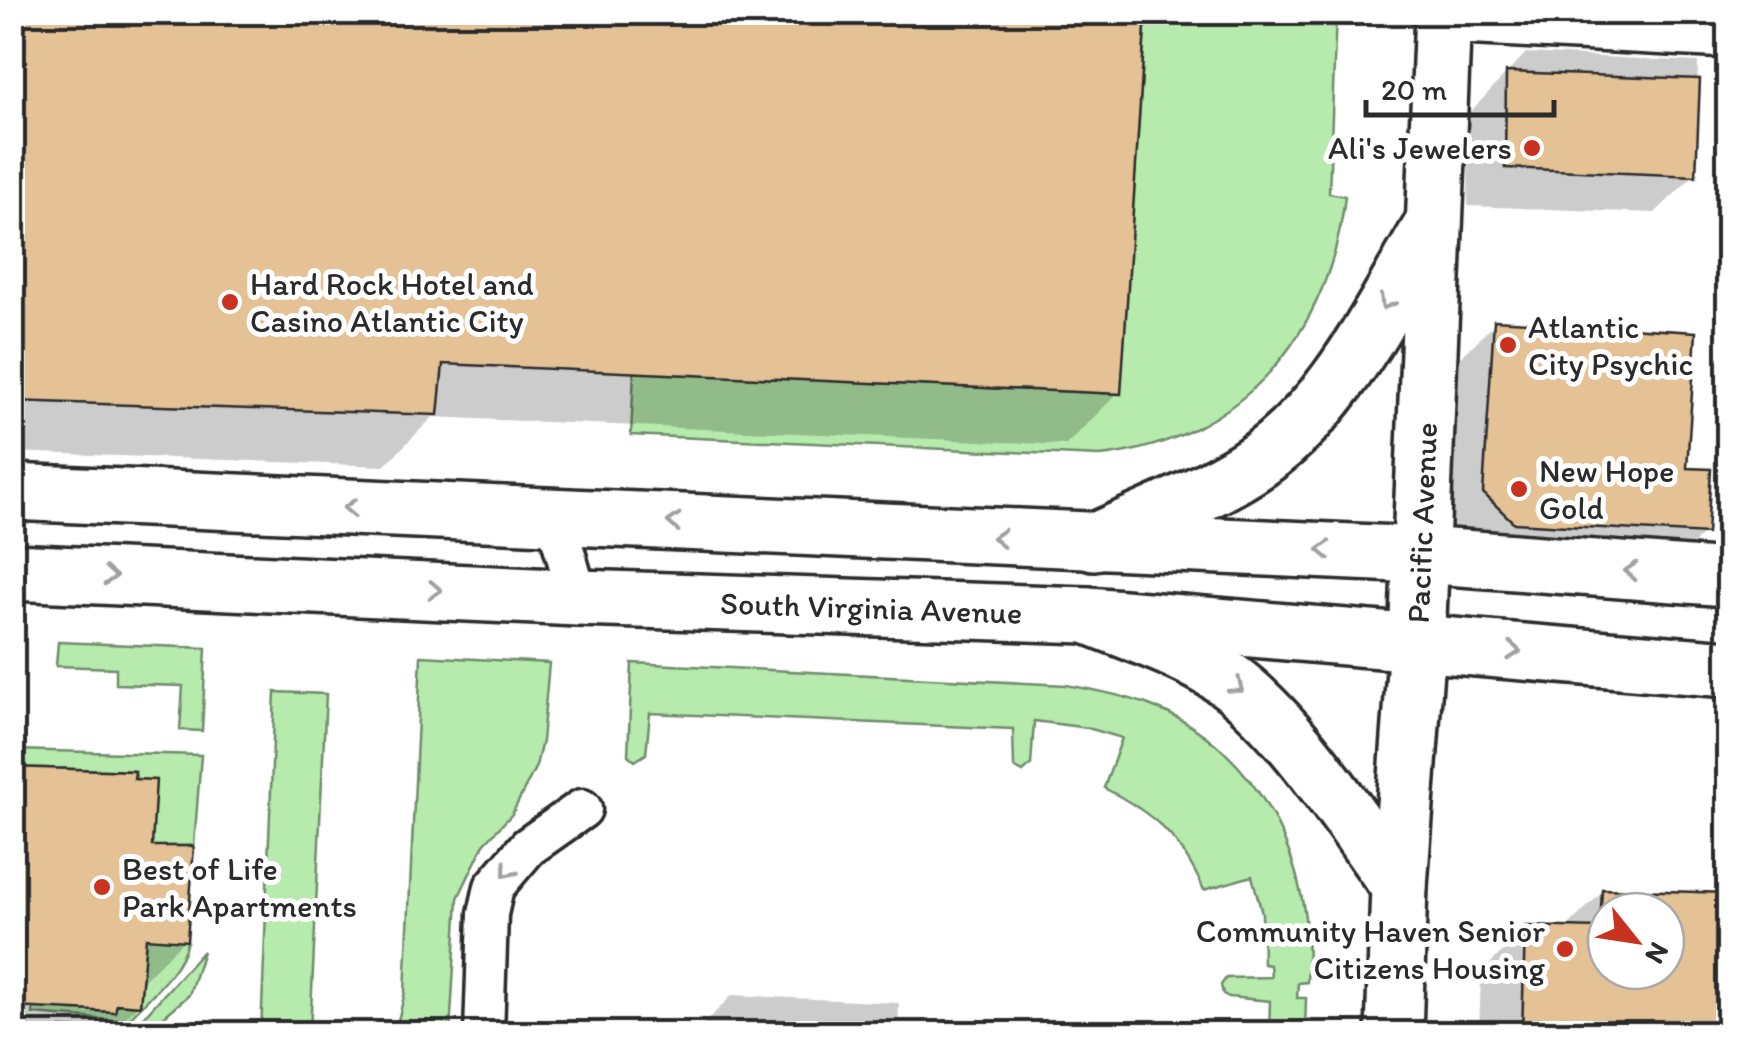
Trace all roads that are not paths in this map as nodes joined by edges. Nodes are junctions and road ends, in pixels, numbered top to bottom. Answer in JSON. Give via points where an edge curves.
{"nodes":[{"id":1,"x":1443,"y":14,"type":"edge"},
{"id":2,"x":1728,"y":30,"type":"edge"},
{"id":3,"x":1436,"y":219,"type":"junction"},
{"id":4,"x":12,"y":492,"type":"edge"},
{"id":5,"x":555,"y":516,"type":"junction"},
{"id":6,"x":1094,"y":542,"type":"junction"},
{"id":7,"x":1421,"y":555,"type":"junction"},
{"id":8,"x":12,"y":572,"type":"edge"},
{"id":9,"x":1728,"y":578,"type":"edge"},
{"id":10,"x":578,"y":598,"type":"junction"},
{"id":11,"x":1087,"y":616,"type":"junction"},
{"id":12,"x":1417,"y":643,"type":"junction"},
{"id":13,"x":1728,"y":669,"type":"edge"},
{"id":14,"x":582,"y":809,"type":"dead end"},
{"id":15,"x":1400,"y":886,"type":"junction"},
{"id":16,"x":484,"y":1034,"type":"edge"},
{"id":17,"x":1394,"y":1034,"type":"edge"}],
"edges":[{"from":1,"to":2,"type":"street"},
{"from":1,"to":3,"type":"street","name":"Pacific Avenue"},
{"from":3,"to":6,"type":"street","one_way":true,"via":[[1330,392],[1286,438],[1246,469]]},
{"from":3,"to":7,"type":"street","name":"Pacific Avenue"},
{"from":5,"to":4,"type":"street","one_way":true},
{"from":6,"to":5,"type":"street","one_way":true},
{"from":5,"to":10,"type":"lane"},
{"from":7,"to":6,"type":"street","one_way":true},
{"from":9,"to":7,"type":"street","one_way":true},
{"from":7,"to":12,"type":"street","name":"Pacific Avenue"},
{"from":8,"to":10,"type":"street","name":"South Virginia Avenue","one_way":true},
{"from":10,"to":11,"type":"street","name":"South Virginia Avenue"},
{"from":11,"to":12,"type":"street","name":"South Virginia Avenue"},
{"from":11,"to":15,"type":"street","one_way":true,"via":[[1183,653],[1264,708]]},
{"from":12,"to":13,"type":"street","name":"South Virginia Avenue","one_way":true},
{"from":12,"to":15,"type":"street","name":"Pacific Avenue"},
{"from":14,"to":16,"type":"lane","one_way":true,"via":[[528,847],[494,887]]},
{"from":15,"to":17,"type":"street","name":"Pacific Avenue"}]}
